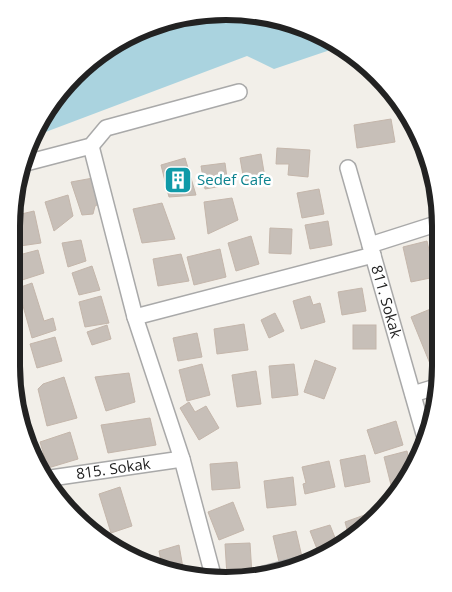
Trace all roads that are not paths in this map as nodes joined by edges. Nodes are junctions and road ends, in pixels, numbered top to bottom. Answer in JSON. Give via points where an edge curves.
{"nodes":[{"id":1,"x":238,"y":92,"type":"dead end"},
{"id":2,"x":91,"y":146,"type":"junction"},
{"id":3,"x":30,"y":162,"type":"edge"},
{"id":4,"x":348,"y":168,"type":"dead end"},
{"id":5,"x":432,"y":227,"type":"edge"},
{"id":6,"x":371,"y":250,"type":"junction"},
{"id":7,"x":135,"y":317,"type":"junction"},
{"id":8,"x":431,"y":389,"type":"edge"},
{"id":9,"x":414,"y":394,"type":"junction"},
{"id":10,"x":422,"y":428,"type":"edge"},
{"id":11,"x":182,"y":459,"type":"junction"},
{"id":12,"x":53,"y":478,"type":"edge"},
{"id":13,"x":212,"y":572,"type":"edge"}],
"edges":[{"from":1,"to":2,"type":"street","via":[[106,128]]},
{"from":2,"to":3,"type":"street"},
{"from":2,"to":7,"type":"street"},
{"from":4,"to":6,"type":"street","name":"811. Sokak"},
{"from":5,"to":6,"type":"street"},
{"from":6,"to":7,"type":"street"},
{"from":6,"to":9,"type":"street","name":"811. Sokak"},
{"from":7,"to":11,"type":"street"},
{"from":8,"to":9,"type":"street"},
{"from":9,"to":10,"type":"street","name":"811. Sokak"},
{"from":11,"to":12,"type":"street","name":"815. Sokak"},
{"from":11,"to":13,"type":"street"}]}
